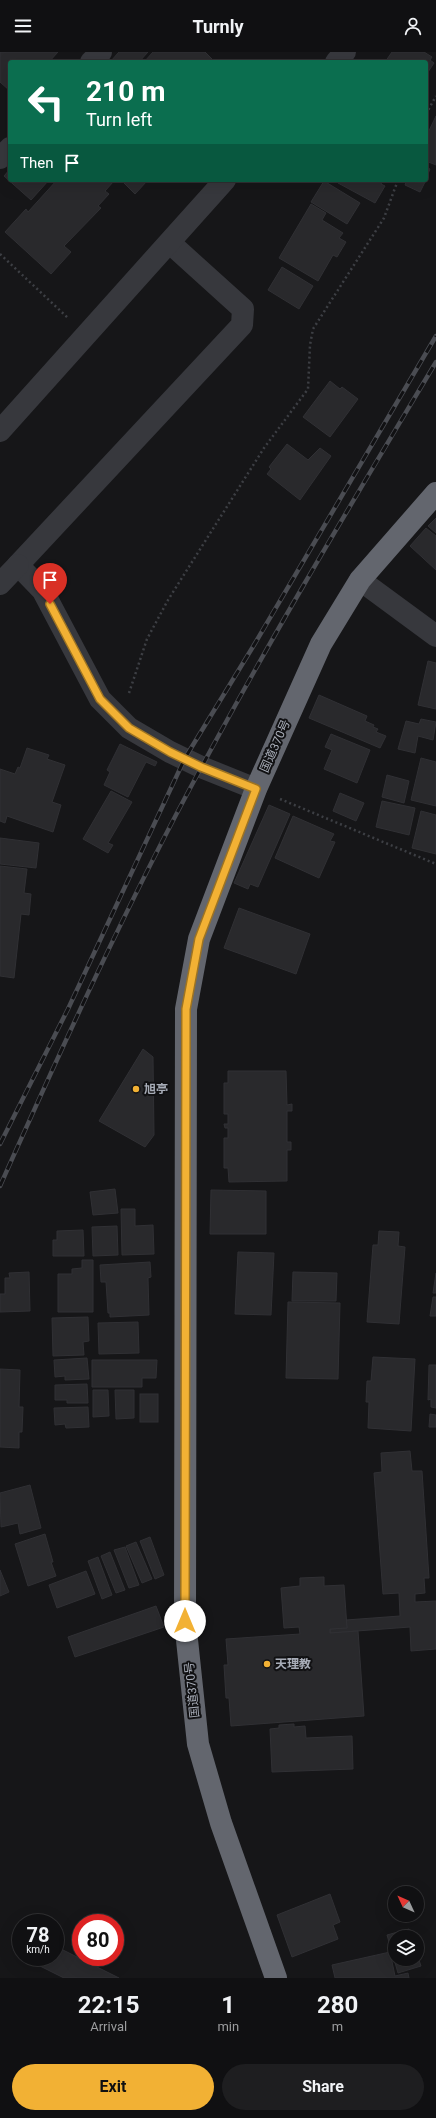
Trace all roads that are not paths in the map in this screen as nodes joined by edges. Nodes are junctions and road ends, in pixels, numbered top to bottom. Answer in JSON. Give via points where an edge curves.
{"nodes":[{"id":1,"x":101,"y":52,"type":"edge"},
{"id":2,"x":346,"y":52,"type":"edge"},
{"id":3,"x":93,"y":60,"type":"edge"},
{"id":4,"x":338,"y":60,"type":"edge"},
{"id":5,"x":8,"y":150,"type":"edge"},
{"id":6,"x":0,"y":158,"type":"edge"},
{"id":7,"x":223,"y":182,"type":"edge"},
{"id":8,"x":170,"y":243,"type":"junction"},
{"id":9,"x":0,"y":431,"type":"edge"},
{"id":10,"x":436,"y":493,"type":"edge"},
{"id":11,"x":18,"y":565,"type":"junction"},
{"id":12,"x":360,"y":580,"type":"junction"},
{"id":13,"x":0,"y":584,"type":"edge"},
{"id":14,"x":436,"y":636,"type":"edge"},
{"id":15,"x":256,"y":789,"type":"junction"},
{"id":16,"x":276,"y":1978,"type":"edge"}],
"edges":[{"from":1,"to":3,"type":"street"},
{"from":2,"to":4,"type":"street"},
{"from":5,"to":6,"type":"street"},
{"from":7,"to":8,"type":"street"},
{"from":8,"to":9,"type":"street"},
{"from":8,"to":11,"type":"street","via":[[243,309],[242,325]]},
{"from":10,"to":12,"type":"highway","name":"国道370号"},
{"from":11,"to":13,"type":"street"},
{"from":11,"to":15,"type":"street","via":[[43,591],[100,699],[129,728],[201,767]]},
{"from":12,"to":14,"type":"street"},
{"from":12,"to":15,"type":"highway","name":"国道370号","via":[[321,644]]},
{"from":15,"to":16,"type":"highway","name":"国道370号","via":[[199,939],[186,1009],[185,1621],[198,1744],[221,1822]]}]}
